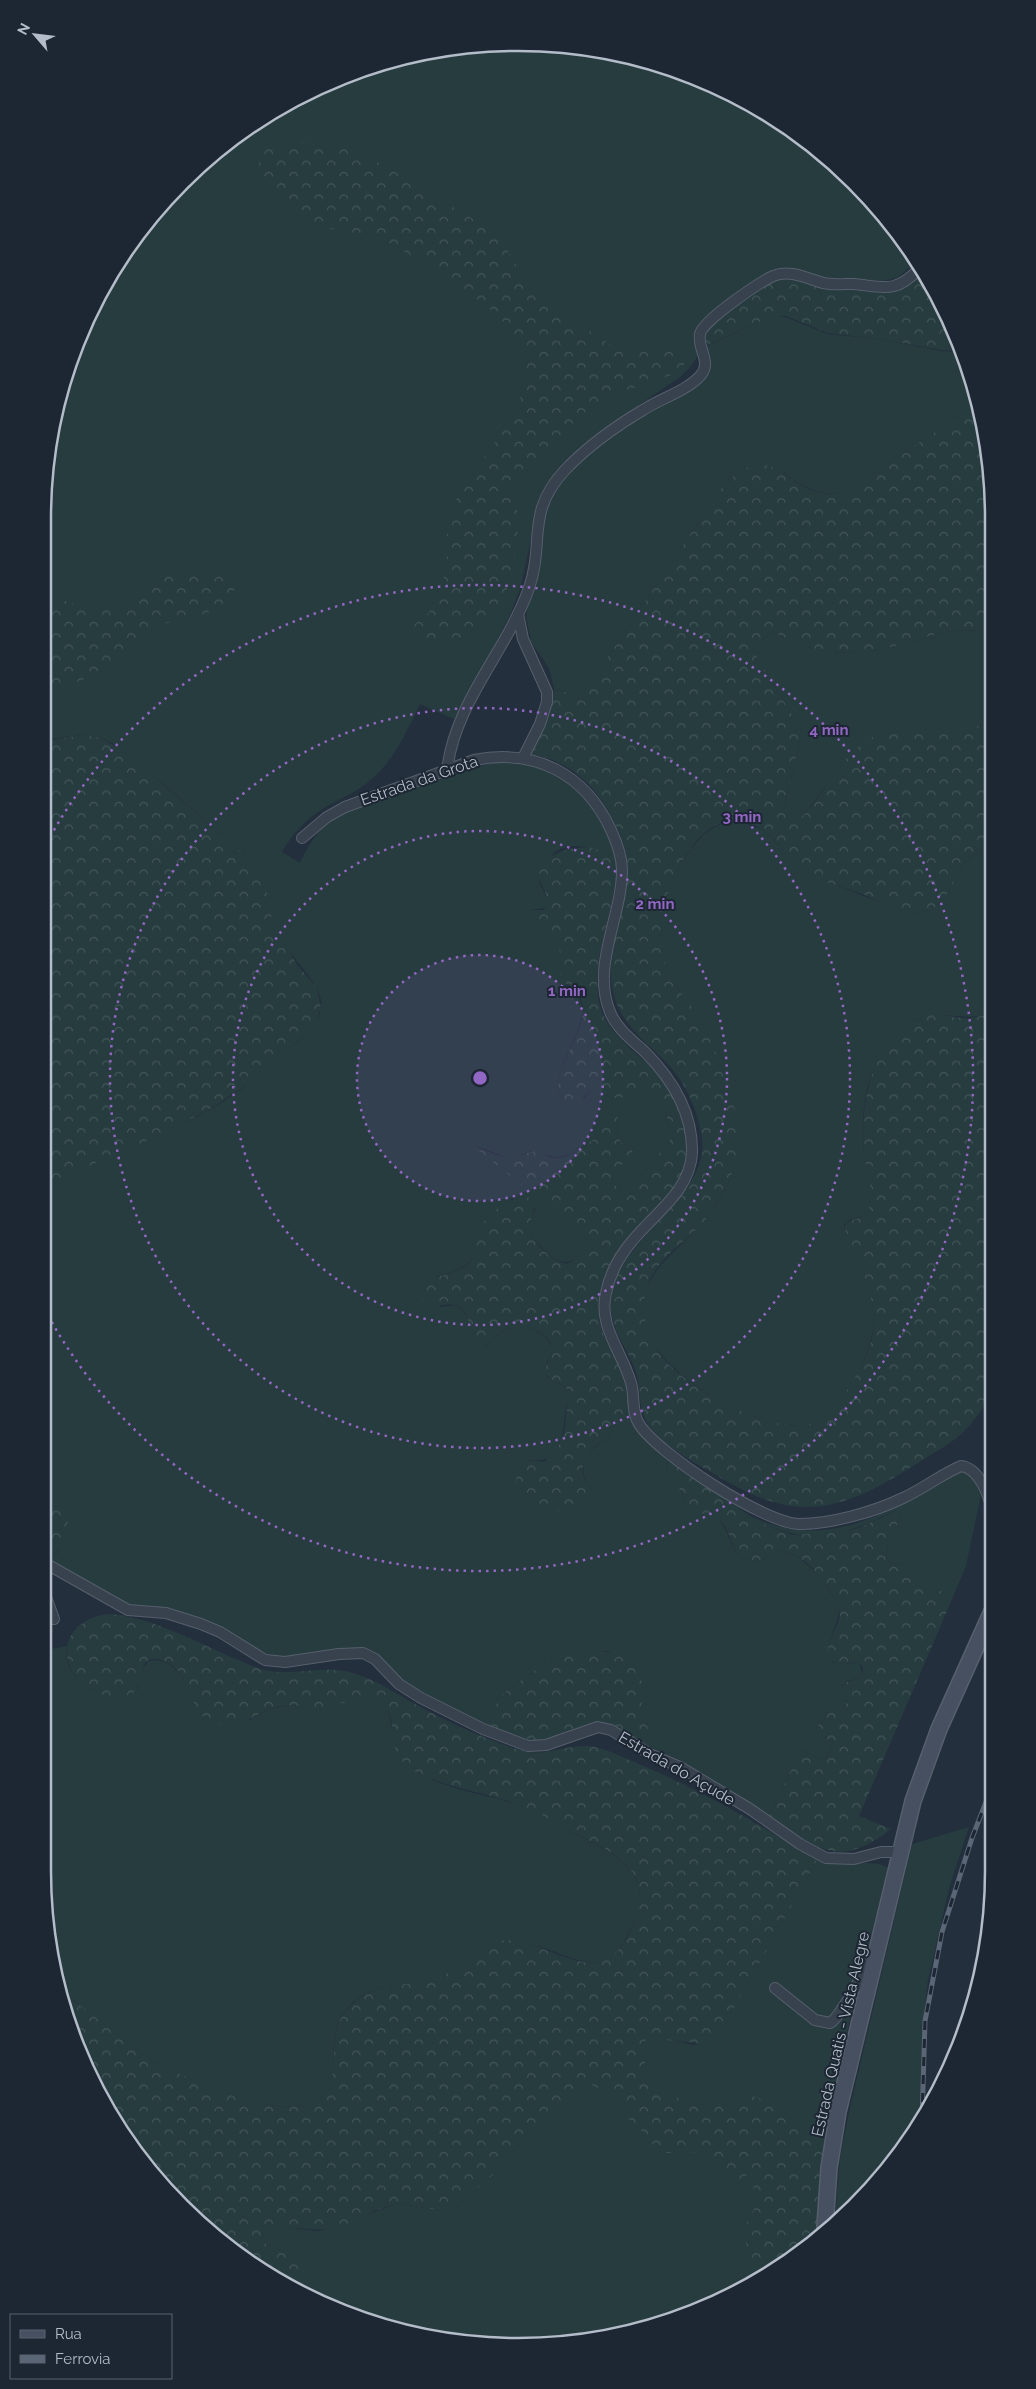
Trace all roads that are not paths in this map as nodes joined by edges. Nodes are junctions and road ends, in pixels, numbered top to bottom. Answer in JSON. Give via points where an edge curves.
{"nodes":[{"id":1,"x":914,"y":272,"type":"edge"},
{"id":2,"x":518,"y":614,"type":"junction"},
{"id":3,"x":523,"y":758,"type":"junction"},
{"id":4,"x":447,"y":771,"type":"junction"},
{"id":5,"x":302,"y":838,"type":"dead end"},
{"id":6,"x":985,"y":1491,"type":"edge"},
{"id":7,"x":51,"y":1567,"type":"edge"},
{"id":8,"x":51,"y":1612,"type":"edge"},
{"id":9,"x":54,"y":1619,"type":"dead end"},
{"id":10,"x":985,"y":1628,"type":"edge"},
{"id":11,"x":901,"y":1852,"type":"junction"},
{"id":12,"x":876,"y":1953,"type":"junction"},
{"id":13,"x":775,"y":1988,"type":"dead end"},
{"id":14,"x":825,"y":2223,"type":"edge"}],
"edges":[{"from":1,"to":2,"type":"street","via":[[895,287],[884,289],[779,274],[764,280],[708,322],[700,335],[706,361],[700,376],[642,410],[592,447],[566,470],[547,493],[537,527],[533,576]]},
{"from":2,"to":3,"type":"street","via":[[523,639],[547,692],[540,724]]},
{"from":2,"to":4,"type":"street","via":[[462,717]]},
{"from":3,"to":4,"type":"street","name":"Estrada da Grota","via":[[489,757]]},
{"from":3,"to":6,"type":"street","name":"Estrada da Grota","via":[[546,765],[577,782],[594,800],[614,838],[622,858],[622,871],[606,959],[606,994],[616,1022],[677,1092],[692,1140],[690,1166],[683,1181],[666,1206],[623,1252],[605,1298],[606,1325],[631,1382],[634,1413],[640,1425],[666,1451],[700,1476],[762,1512],[790,1523],[810,1523],[875,1510],[906,1497],[961,1466],[977,1476]]},
{"from":4,"to":5,"type":"street","name":"Estrada da Grota","via":[[345,807]]},
{"from":7,"to":11,"type":"street","name":"Estrada do Açude","via":[[128,1610],[166,1613],[201,1624],[265,1660],[285,1662],[363,1653],[375,1659],[399,1684],[421,1698],[483,1729],[528,1746],[546,1745],[598,1727],[611,1730],[650,1754],[680,1767],[826,1858],[854,1859],[881,1852]]},
{"from":8,"to":9,"type":"street"},
{"from":10,"to":11,"type":"street","name":"Estrada Quatis - Vista Alegre","via":[[922,1773]]},
{"from":11,"to":12,"type":"street","name":"Estrada Quatis - Vista Alegre"},
{"from":12,"to":13,"type":"street","via":[[839,2016],[830,2023],[815,2020]]},
{"from":12,"to":14,"type":"street","name":"Estrada Quatis - Vista Alegre","via":[[838,2112],[829,2168]]}]}
